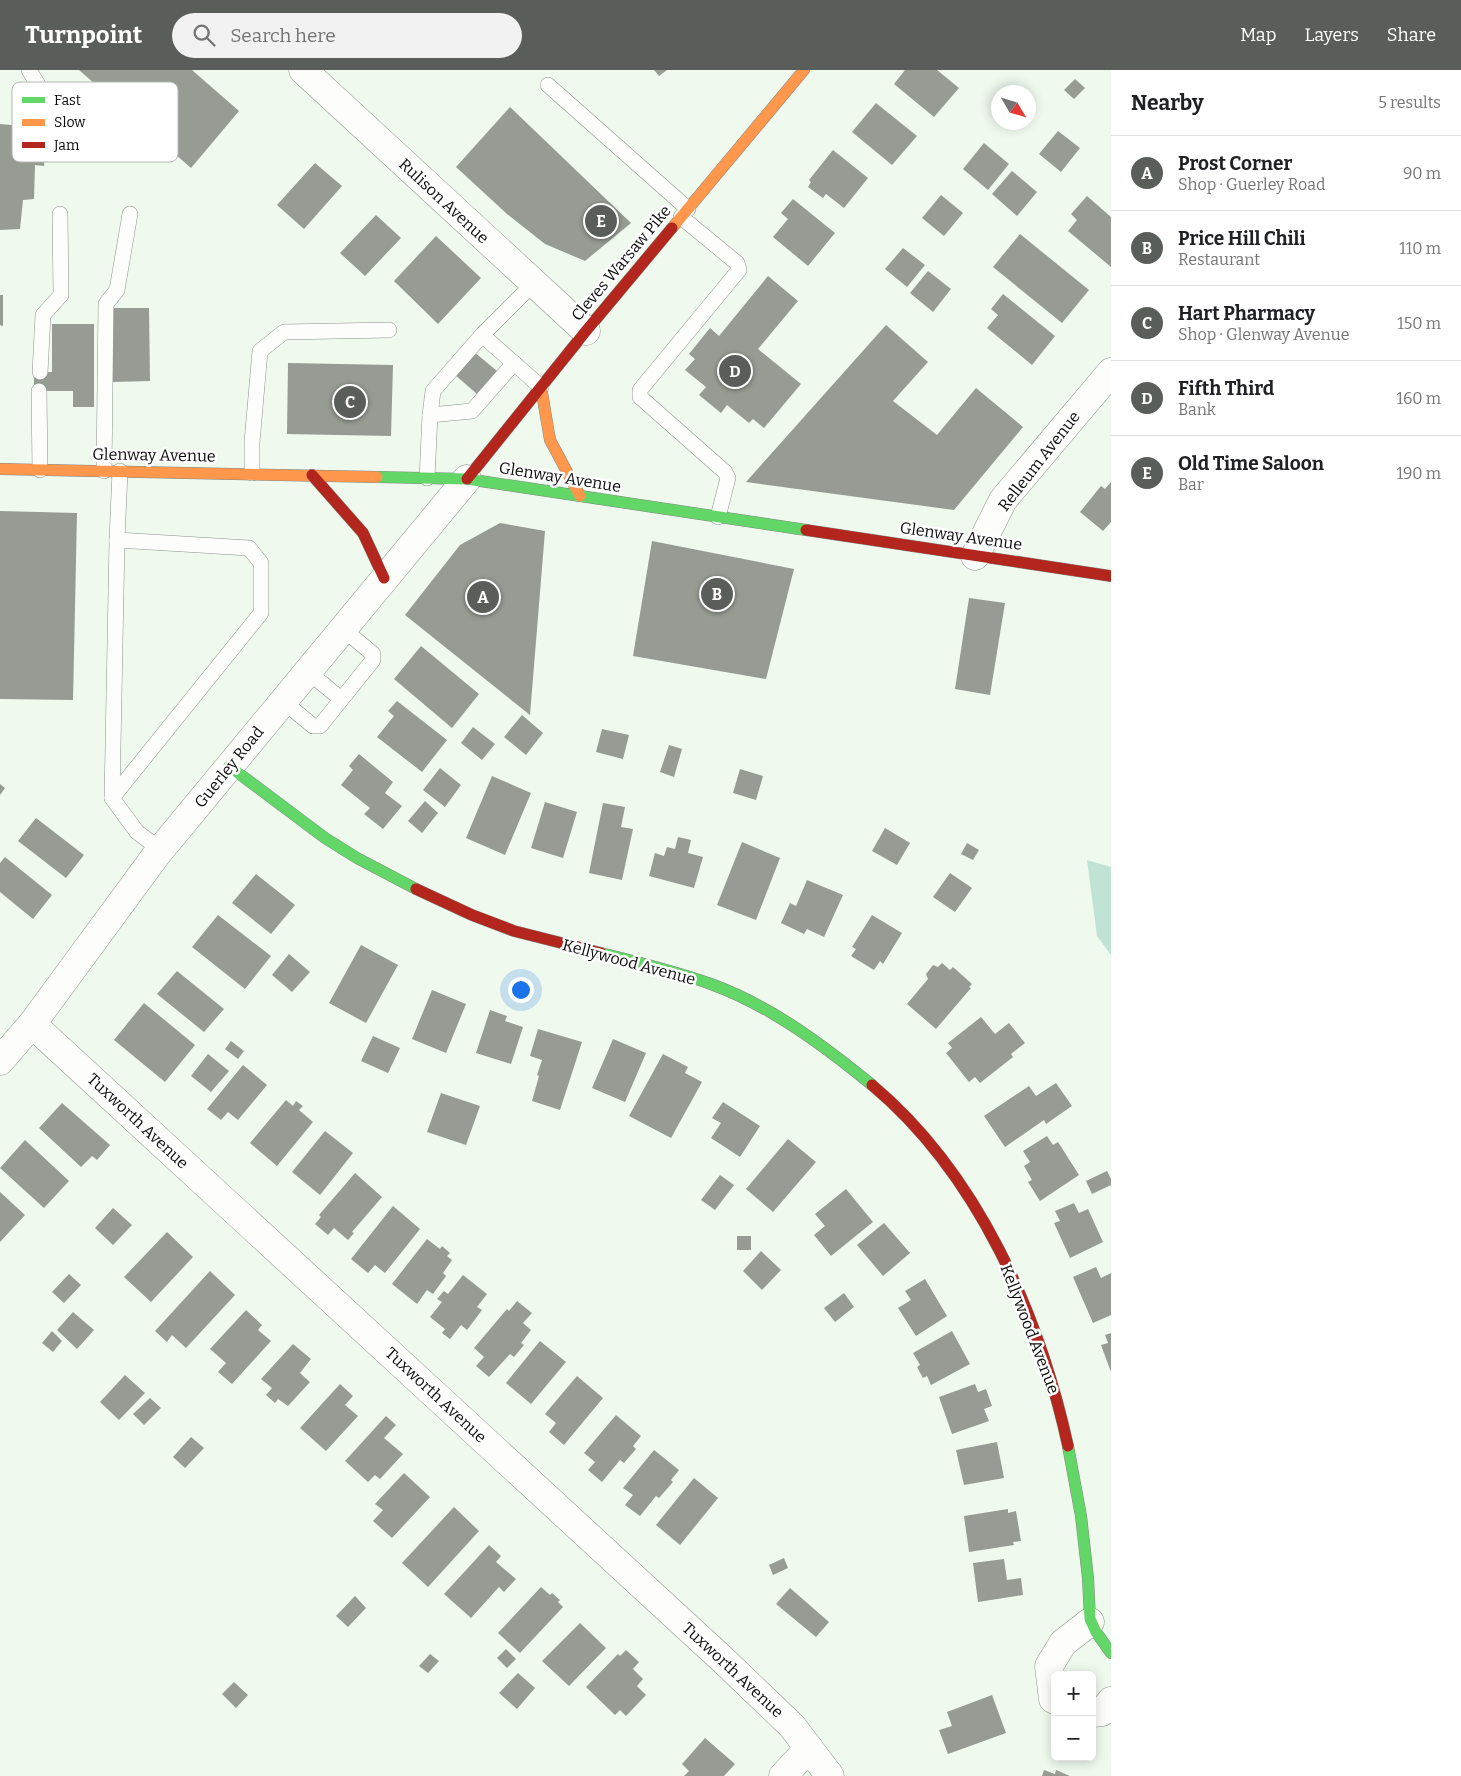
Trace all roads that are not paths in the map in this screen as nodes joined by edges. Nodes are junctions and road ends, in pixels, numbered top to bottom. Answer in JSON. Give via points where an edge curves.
{"nodes":[{"id":1,"x":29,"y":70,"type":"edge"},
{"id":2,"x":303,"y":70,"type":"edge"},
{"id":3,"x":804,"y":70,"type":"edge"},
{"id":4,"x":36,"y":82,"type":"edge"},
{"id":5,"x":548,"y":85,"type":"dead end"},
{"id":6,"x":684,"y":213,"type":"junction"},
{"id":7,"x":60,"y":214,"type":"dead end"},
{"id":8,"x":130,"y":214,"type":"dead end"},
{"id":9,"x":534,"y":283,"type":"junction"},
{"id":10,"x":389,"y":330,"type":"dead end"},
{"id":11,"x":586,"y":331,"type":"junction"},
{"id":12,"x":482,"y":335,"type":"junction"},
{"id":13,"x":514,"y":363,"type":"junction"},
{"id":14,"x":40,"y":372,"type":"dead end"},
{"id":15,"x":1111,"y":372,"type":"edge"},
{"id":16,"x":541,"y":387,"type":"junction"},
{"id":17,"x":39,"y":391,"type":"dead end"},
{"id":18,"x":430,"y":415,"type":"junction"},
{"id":19,"x":0,"y":469,"type":"edge"},
{"id":20,"x":40,"y":470,"type":"junction"},
{"id":21,"x":104,"y":470,"type":"junction"},
{"id":22,"x":120,"y":471,"type":"junction"},
{"id":23,"x":252,"y":473,"type":"junction"},
{"id":24,"x":312,"y":475,"type":"junction"},
{"id":25,"x":426,"y":478,"type":"junction"},
{"id":26,"x":467,"y":479,"type":"junction"},
{"id":27,"x":580,"y":496,"type":"junction"},
{"id":28,"x":718,"y":517,"type":"junction"},
{"id":29,"x":117,"y":540,"type":"junction"},
{"id":30,"x":975,"y":556,"type":"junction"},
{"id":31,"x":1111,"y":576,"type":"edge"},
{"id":32,"x":384,"y":578,"type":"junction"},
{"id":33,"x":342,"y":628,"type":"junction"},
{"id":34,"x":307,"y":671,"type":"junction"},
{"id":35,"x":341,"y":699,"type":"junction"},
{"id":36,"x":283,"y":701,"type":"junction"},
{"id":37,"x":229,"y":766,"type":"junction"},
{"id":38,"x":112,"y":798,"type":"junction"},
{"id":39,"x":161,"y":850,"type":"junction"},
{"id":40,"x":32,"y":1024,"type":"junction"},
{"id":41,"x":0,"y":1061,"type":"edge"},
{"id":42,"x":1090,"y":1622,"type":"junction"},
{"id":43,"x":1111,"y":1653,"type":"edge"},
{"id":44,"x":1051,"y":1682,"type":"edge"},
{"id":45,"x":1111,"y":1701,"type":"edge"},
{"id":46,"x":1096,"y":1713,"type":"edge"},
{"id":47,"x":809,"y":1748,"type":"junction"},
{"id":48,"x":783,"y":1776,"type":"edge"},
{"id":49,"x":830,"y":1776,"type":"edge"}],
"edges":[{"from":1,"to":4,"type":"lane"},
{"from":2,"to":9,"type":"street","name":"Rulison Avenue"},
{"from":3,"to":6,"type":"street","name":"Cleves Warsaw Pike"},
{"from":5,"to":6,"type":"lane"},
{"from":6,"to":11,"type":"street","name":"Cleves Warsaw Pike"},
{"from":6,"to":28,"type":"lane","via":[[737,263],[739,270],[640,390],[640,398],[725,472],[728,478]]},
{"from":7,"to":14,"type":"lane","via":[[61,295],[43,316]]},
{"from":8,"to":21,"type":"lane","via":[[117,290],[106,304]]},
{"from":9,"to":11,"type":"street","name":"Rulison Avenue"},
{"from":9,"to":12,"type":"lane"},
{"from":10,"to":23,"type":"lane","via":[[284,332],[260,351]]},
{"from":11,"to":16,"type":"street","name":"Cleves Warsaw Pike"},
{"from":12,"to":13,"type":"lane"},
{"from":12,"to":18,"type":"lane","via":[[433,391]]},
{"from":13,"to":16,"type":"lane"},
{"from":13,"to":18,"type":"lane","via":[[472,411]]},
{"from":15,"to":30,"type":"street","name":"Relleum Avenue","via":[[1003,500]]},
{"from":16,"to":26,"type":"street","name":"Cleves Warsaw Pike"},
{"from":16,"to":27,"type":"street","via":[[550,440]]},
{"from":17,"to":20,"type":"lane"},
{"from":18,"to":25,"type":"lane"},
{"from":19,"to":20,"type":"street","name":"Glenway Avenue"},
{"from":20,"to":21,"type":"street","name":"Glenway Avenue"},
{"from":21,"to":22,"type":"street","name":"Glenway Avenue"},
{"from":22,"to":23,"type":"street","name":"Glenway Avenue"},
{"from":22,"to":29,"type":"lane"},
{"from":23,"to":24,"type":"street","name":"Glenway Avenue"},
{"from":24,"to":25,"type":"street","name":"Glenway Avenue"},
{"from":24,"to":32,"type":"street","via":[[363,533]]},
{"from":25,"to":26,"type":"street","name":"Glenway Avenue"},
{"from":26,"to":27,"type":"street","name":"Glenway Avenue"},
{"from":26,"to":32,"type":"street","name":"Guerley Road"},
{"from":27,"to":28,"type":"street","name":"Glenway Avenue"},
{"from":28,"to":30,"type":"street","name":"Glenway Avenue"},
{"from":29,"to":38,"type":"lane"},
{"from":29,"to":38,"type":"lane","via":[[249,548],[261,563],[261,613]]},
{"from":30,"to":31,"type":"street","name":"Glenway Avenue"},
{"from":32,"to":33,"type":"street","name":"Guerley Road"},
{"from":33,"to":34,"type":"street","name":"Guerley Road"},
{"from":33,"to":35,"type":"lane","via":[[372,654],[373,660]]},
{"from":34,"to":35,"type":"lane"},
{"from":34,"to":36,"type":"street","name":"Guerley Road"},
{"from":35,"to":36,"type":"lane","via":[[320,726],[313,726]]},
{"from":36,"to":37,"type":"street","name":"Guerley Road"},
{"from":37,"to":39,"type":"street","name":"Guerley Road"},
{"from":37,"to":42,"type":"street","name":"Kellywood Avenue","via":[[337,845],[419,891],[495,924],[576,948],[673,971],[720,988],[772,1014],[828,1050],[904,1115],[968,1196],[1011,1272],[1038,1340],[1057,1398],[1078,1496]]},
{"from":38,"to":39,"type":"lane","via":[[137,832]]},
{"from":39,"to":40,"type":"street","name":"Guerley Road"},
{"from":40,"to":41,"type":"street","name":"Guerley Road"},
{"from":40,"to":47,"type":"street","name":"Tuxworth Avenue","via":[[722,1659],[792,1726]]},
{"from":42,"to":43,"type":"street"},
{"from":42,"to":44,"type":"street","via":[[1063,1643],[1049,1666]]},
{"from":45,"to":46,"type":"street","via":[[1102,1712]]},
{"from":47,"to":48,"type":"street"},
{"from":47,"to":49,"type":"street","name":"Tuxworth Avenue"}]}
